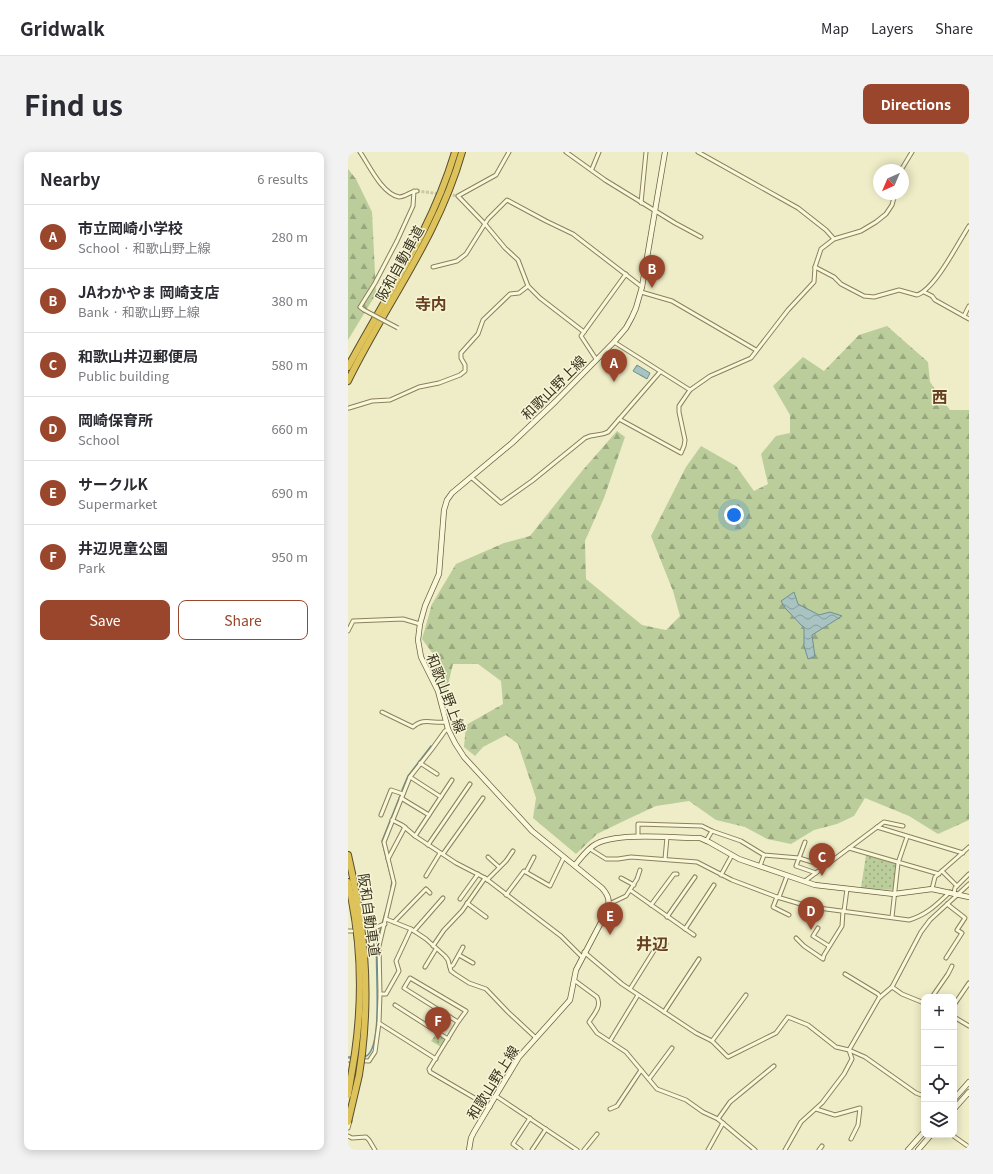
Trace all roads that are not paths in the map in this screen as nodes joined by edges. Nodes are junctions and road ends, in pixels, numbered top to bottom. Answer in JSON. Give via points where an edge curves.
{"nodes":[{"id":1,"x":360,"y":152,"type":"edge"},
{"id":2,"x":456,"y":152,"type":"edge"},
{"id":3,"x":462,"y":152,"type":"edge"},
{"id":4,"x":509,"y":152,"type":"edge"},
{"id":5,"x":566,"y":152,"type":"edge"},
{"id":6,"x":599,"y":152,"type":"edge"},
{"id":7,"x":646,"y":152,"type":"edge"},
{"id":8,"x":666,"y":152,"type":"edge"},
{"id":9,"x":698,"y":152,"type":"edge"},
{"id":10,"x":912,"y":152,"type":"edge"},
{"id":11,"x":905,"y":164,"type":"edge"},
{"id":12,"x":592,"y":170,"type":"junction"},
{"id":13,"x":893,"y":200,"type":"edge"},
{"id":14,"x":641,"y":202,"type":"junction"},
{"id":15,"x":655,"y":211,"type":"junction"},
{"id":16,"x":485,"y":224,"type":"junction"},
{"id":17,"x":969,"y":226,"type":"edge"},
{"id":18,"x":701,"y":237,"type":"dead end"},
{"id":19,"x":834,"y":239,"type":"junction"},
{"id":20,"x":433,"y":266,"type":"dead end"},
{"id":21,"x":815,"y":266,"type":"junction"},
{"id":22,"x":626,"y":274,"type":"junction"},
{"id":23,"x":528,"y":286,"type":"junction"},
{"id":24,"x":642,"y":290,"type":"junction"},
{"id":25,"x":924,"y":292,"type":"junction"},
{"id":26,"x":969,"y":306,"type":"edge"},
{"id":27,"x":964,"y":316,"type":"junction"},
{"id":28,"x":969,"y":319,"type":"edge"},
{"id":29,"x":398,"y":328,"type":"dead end"},
{"id":30,"x":584,"y":332,"type":"junction"},
{"id":31,"x":614,"y":342,"type":"junction"},
{"id":32,"x":756,"y":350,"type":"junction"},
{"id":33,"x":596,"y":359,"type":"junction"},
{"id":34,"x":348,"y":368,"type":"edge"},
{"id":35,"x":660,"y":372,"type":"junction"},
{"id":36,"x":348,"y":381,"type":"edge"},
{"id":37,"x":690,"y":390,"type":"junction"},
{"id":38,"x":349,"y":408,"type":"dead end"},
{"id":39,"x":619,"y":419,"type":"junction"},
{"id":40,"x":471,"y":477,"type":"junction"},
{"id":41,"x":420,"y":624,"type":"junction"},
{"id":42,"x":348,"y":631,"type":"edge"},
{"id":43,"x":382,"y":712,"type":"dead end"},
{"id":44,"x":445,"y":722,"type":"junction"},
{"id":45,"x":448,"y":730,"type":"junction"},
{"id":46,"x":420,"y":763,"type":"junction"},
{"id":47,"x":437,"y":774,"type":"dead end"},
{"id":48,"x":410,"y":777,"type":"junction"},
{"id":49,"x":452,"y":780,"type":"dead end"},
{"id":50,"x":470,"y":784,"type":"dead end"},
{"id":51,"x":402,"y":796,"type":"junction"},
{"id":52,"x":441,"y":797,"type":"junction"},
{"id":53,"x":483,"y":798,"type":"dead end"},
{"id":54,"x":382,"y":815,"type":"dead end"},
{"id":55,"x":429,"y":815,"type":"junction"},
{"id":56,"x":392,"y":820,"type":"junction"},
{"id":57,"x":903,"y":826,"type":"dead end"},
{"id":58,"x":405,"y":827,"type":"junction"},
{"id":59,"x":877,"y":827,"type":"junction"},
{"id":60,"x":712,"y":831,"type":"junction"},
{"id":61,"x":414,"y":836,"type":"junction"},
{"id":62,"x":638,"y":836,"type":"junction"},
{"id":63,"x":667,"y":837,"type":"junction"},
{"id":64,"x":907,"y":837,"type":"junction"},
{"id":65,"x":706,"y":841,"type":"junction"},
{"id":66,"x":805,"y":842,"type":"dead end"},
{"id":67,"x":428,"y":845,"type":"junction"},
{"id":68,"x":969,"y":847,"type":"edge"},
{"id":69,"x":850,"y":848,"type":"junction"},
{"id":70,"x":590,"y":849,"type":"junction"},
{"id":71,"x":513,"y":850,"type":"dead end"},
{"id":72,"x":963,"y":853,"type":"junction"},
{"id":73,"x":348,"y":854,"type":"edge"},
{"id":74,"x":441,"y":854,"type":"junction"},
{"id":75,"x":732,"y":855,"type":"junction"},
{"id":76,"x":764,"y":855,"type":"junction"},
{"id":77,"x":534,"y":857,"type":"dead end"},
{"id":78,"x":564,"y":857,"type":"junction"},
{"id":79,"x":488,"y":858,"type":"dead end"},
{"id":80,"x":799,"y":858,"type":"junction"},
{"id":81,"x":388,"y":859,"type":"junction"},
{"id":82,"x":666,"y":859,"type":"junction"},
{"id":83,"x":898,"y":863,"type":"junction"},
{"id":84,"x":575,"y":865,"type":"junction"},
{"id":85,"x":760,"y":866,"type":"junction"},
{"id":86,"x":825,"y":866,"type":"junction"},
{"id":87,"x":499,"y":867,"type":"junction"},
{"id":88,"x":640,"y":870,"type":"dead end"},
{"id":89,"x":942,"y":871,"type":"junction"},
{"id":90,"x":526,"y":872,"type":"junction"},
{"id":91,"x":478,"y":874,"type":"junction"},
{"id":92,"x":677,"y":874,"type":"dead end"},
{"id":93,"x":721,"y":874,"type":"junction"},
{"id":94,"x":816,"y":874,"type":"junction"},
{"id":95,"x":939,"y":874,"type":"junction"},
{"id":96,"x":969,"y":874,"type":"edge"},
{"id":97,"x":426,"y":876,"type":"dead end"},
{"id":98,"x":787,"y":876,"type":"junction"},
{"id":99,"x":695,"y":877,"type":"dead end"},
{"id":100,"x":621,"y":878,"type":"dead end"},
{"id":101,"x":486,"y":879,"type":"junction"},
{"id":102,"x":348,"y":882,"type":"edge"},
{"id":103,"x":805,"y":882,"type":"junction"},
{"id":104,"x":969,"y":884,"type":"edge"},
{"id":105,"x":634,"y":885,"type":"junction"},
{"id":106,"x":714,"y":886,"type":"dead end"},
{"id":107,"x":957,"y":886,"type":"junction"},
{"id":108,"x":847,"y":889,"type":"junction"},
{"id":109,"x":932,"y":889,"type":"junction"},
{"id":110,"x":630,"y":890,"type":"junction"},
{"id":111,"x":954,"y":893,"type":"junction"},
{"id":112,"x":430,"y":894,"type":"dead end"},
{"id":113,"x":894,"y":894,"type":"junction"},
{"id":114,"x":506,"y":895,"type":"junction"},
{"id":115,"x":778,"y":897,"type":"junction"},
{"id":116,"x":969,"y":897,"type":"edge"},
{"id":117,"x":443,"y":898,"type":"dead end"},
{"id":118,"x":460,"y":899,"type":"dead end"},
{"id":119,"x":467,"y":903,"type":"junction"},
{"id":120,"x":609,"y":904,"type":"junction"},
{"id":121,"x":947,"y":904,"type":"junction"},
{"id":122,"x":651,"y":905,"type":"junction"},
{"id":123,"x":844,"y":911,"type":"junction"},
{"id":124,"x":790,"y":915,"type":"dead end"},
{"id":125,"x":667,"y":916,"type":"junction"},
{"id":126,"x":486,"y":917,"type":"dead end"},
{"id":127,"x":892,"y":917,"type":"junction"},
{"id":128,"x":386,"y":919,"type":"junction"},
{"id":129,"x":394,"y":922,"type":"junction"},
{"id":130,"x":384,"y":924,"type":"junction"},
{"id":131,"x":818,"y":928,"type":"dead end"},
{"id":132,"x":685,"y":929,"type":"junction"},
{"id":133,"x":368,"y":930,"type":"dead end"},
{"id":134,"x":412,"y":930,"type":"junction"},
{"id":135,"x":694,"y":935,"type":"dead end"},
{"id":136,"x":796,"y":938,"type":"dead end"},
{"id":137,"x":666,"y":944,"type":"dead end"},
{"id":138,"x":433,"y":946,"type":"junction"},
{"id":139,"x":830,"y":946,"type":"junction"},
{"id":140,"x":463,"y":947,"type":"dead end"},
{"id":141,"x":436,"y":949,"type":"junction"},
{"id":142,"x":583,"y":954,"type":"junction"},
{"id":143,"x":459,"y":955,"type":"junction"},
{"id":144,"x":699,"y":958,"type":"dead end"},
{"id":145,"x":946,"y":958,"type":"dead end"},
{"id":146,"x":473,"y":963,"type":"dead end"},
{"id":147,"x":952,"y":966,"type":"dead end"},
{"id":148,"x":450,"y":967,"type":"junction"},
{"id":149,"x":425,"y":968,"type":"dead end"},
{"id":150,"x":845,"y":974,"type":"dead end"},
{"id":151,"x":574,"y":980,"type":"junction"},
{"id":152,"x":969,"y":983,"type":"edge"},
{"id":153,"x":892,"y":987,"type":"junction"},
{"id":154,"x":630,"y":989,"type":"junction"},
{"id":155,"x":380,"y":994,"type":"junction"},
{"id":156,"x":934,"y":994,"type":"edge"},
{"id":157,"x":638,"y":995,"type":"junction"},
{"id":158,"x":746,"y":995,"type":"dead end"},
{"id":159,"x":880,"y":997,"type":"junction"},
{"id":160,"x":957,"y":1001,"type":"edge"},
{"id":161,"x":921,"y":1002,"type":"edge"},
{"id":162,"x":395,"y":1005,"type":"dead end"},
{"id":163,"x":664,"y":1012,"type":"junction"},
{"id":164,"x":957,"y":1019,"type":"edge"},
{"id":165,"x":458,"y":1022,"type":"junction"},
{"id":166,"x":379,"y":1023,"type":"junction"},
{"id":167,"x":969,"y":1025,"type":"edge"},
{"id":168,"x":536,"y":1038,"type":"junction"},
{"id":169,"x":448,"y":1039,"type":"junction"},
{"id":170,"x":610,"y":1041,"type":"junction"},
{"id":171,"x":712,"y":1041,"type":"junction"},
{"id":172,"x":672,"y":1048,"type":"dead end"},
{"id":173,"x":849,"y":1050,"type":"junction"},
{"id":174,"x":359,"y":1054,"type":"junction"},
{"id":175,"x":436,"y":1058,"type":"junction"},
{"id":176,"x":348,"y":1060,"type":"edge"},
{"id":177,"x":364,"y":1061,"type":"junction"},
{"id":178,"x":774,"y":1066,"type":"dead end"},
{"id":179,"x":641,"y":1070,"type":"junction"},
{"id":180,"x":649,"y":1079,"type":"junction"},
{"id":181,"x":969,"y":1082,"type":"edge"},
{"id":182,"x":969,"y":1093,"type":"edge"},
{"id":183,"x":348,"y":1095,"type":"edge"},
{"id":184,"x":921,"y":1095,"type":"edge"},
{"id":185,"x":496,"y":1096,"type":"junction"},
{"id":186,"x":957,"y":1096,"type":"edge"},
{"id":187,"x":957,"y":1106,"type":"edge"},
{"id":188,"x":490,"y":1107,"type":"junction"},
{"id":189,"x":610,"y":1109,"type":"dead end"},
{"id":190,"x":816,"y":1109,"type":"junction"},
{"id":191,"x":530,"y":1118,"type":"junction"},
{"id":192,"x":718,"y":1119,"type":"junction"},
{"id":193,"x":348,"y":1122,"type":"edge"},
{"id":194,"x":724,"y":1123,"type":"junction"},
{"id":195,"x":348,"y":1128,"type":"edge"},
{"id":196,"x":546,"y":1129,"type":"junction"},
{"id":197,"x":597,"y":1134,"type":"dead end"},
{"id":198,"x":921,"y":1135,"type":"edge"},
{"id":199,"x":348,"y":1136,"type":"edge"},
{"id":200,"x":929,"y":1138,"type":"edge"},
{"id":201,"x":955,"y":1138,"type":"edge"},
{"id":202,"x":851,"y":1139,"type":"dead end"},
{"id":203,"x":822,"y":1146,"type":"dead end"},
{"id":204,"x":969,"y":1147,"type":"edge"},
{"id":205,"x":375,"y":1150,"type":"edge"},
{"id":206,"x":469,"y":1150,"type":"edge"},
{"id":207,"x":521,"y":1150,"type":"edge"},
{"id":208,"x":532,"y":1150,"type":"edge"},
{"id":209,"x":577,"y":1150,"type":"edge"},
{"id":210,"x":584,"y":1150,"type":"edge"},
{"id":211,"x":708,"y":1150,"type":"edge"},
{"id":212,"x":755,"y":1150,"type":"edge"},
{"id":213,"x":785,"y":1150,"type":"edge"},
{"id":214,"x":819,"y":1150,"type":"edge"},
{"id":215,"x":908,"y":1150,"type":"edge"},
{"id":216,"x":918,"y":1150,"type":"edge"}],
"edges":[{"from":1,"to":29,"type":"street","bridge":true,"via":[[374,176],[390,194],[400,197],[416,191],[413,206],[398,241],[360,307]]},
{"from":2,"to":34,"type":"highway","name":"阪和自動車道","via":[[422,236]]},
{"from":3,"to":36,"type":"highway","name":"阪和自動車道","via":[[449,191],[428,239]]},
{"from":4,"to":16,"type":"street","via":[[496,175],[458,196]]},
{"from":5,"to":12,"type":"street"},
{"from":6,"to":12,"type":"street"},
{"from":7,"to":14,"type":"street"},
{"from":8,"to":15,"type":"main road","name":"和歌山野上線"},
{"from":9,"to":19,"type":"street","via":[[798,208]]},
{"from":10,"to":11,"type":"street"},
{"from":12,"to":14,"type":"street"},
{"from":13,"to":19,"type":"street","via":[[886,214],[876,222],[861,231]]},
{"from":14,"to":15,"type":"street"},
{"from":15,"to":18,"type":"street"},
{"from":15,"to":24,"type":"main road","name":"和歌山野上線"},
{"from":16,"to":20,"type":"street","via":[[466,254],[457,261]]},
{"from":16,"to":22,"type":"street","via":[[507,200],[573,234]]},
{"from":16,"to":23,"type":"street","via":[[518,260]]},
{"from":17,"to":25,"type":"street"},
{"from":19,"to":21,"type":"street","via":[[821,249]]},
{"from":21,"to":25,"type":"street","via":[[864,296],[874,297],[900,290],[916,295]]},
{"from":21,"to":32,"type":"street","via":[[814,282]]},
{"from":22,"to":24,"type":"street"},
{"from":22,"to":30,"type":"street"},
{"from":23,"to":30,"type":"street"},
{"from":23,"to":38,"type":"street","via":[[519,293],[510,294],[483,320],[478,334],[461,352],[460,358],[465,365],[465,371],[460,375],[390,400],[372,401]]},
{"from":24,"to":31,"type":"main road","name":"和歌山野上線","via":[[632,317]]},
{"from":24,"to":32,"type":"street","via":[[672,301]]},
{"from":25,"to":27,"type":"street"},
{"from":26,"to":27,"type":"street"},
{"from":27,"to":28,"type":"street"},
{"from":30,"to":33,"type":"street","via":[[582,336]]},
{"from":31,"to":33,"type":"main road","name":"和歌山野上線"},
{"from":31,"to":35,"type":"street"},
{"from":32,"to":37,"type":"street","via":[[751,358],[710,376]]},
{"from":33,"to":40,"type":"main road","name":"和歌山野上線","via":[[512,443]]},
{"from":35,"to":37,"type":"street"},
{"from":35,"to":39,"type":"street"},
{"from":37,"to":39,"type":"street","via":[[679,406],[685,440],[681,452]]},
{"from":39,"to":40,"type":"street","via":[[601,436],[591,434],[585,438],[501,503]]},
{"from":40,"to":41,"type":"main road","name":"和歌山野上線","via":[[447,500],[439,574]]},
{"from":41,"to":42,"type":"street","via":[[404,619],[353,621]]},
{"from":41,"to":44,"type":"main road","name":"和歌山野上線","via":[[418,640],[421,657],[438,691]]},
{"from":43,"to":44,"type":"street","via":[[413,727],[428,721]]},
{"from":44,"to":45,"type":"main road","name":"和歌山野上線"},
{"from":45,"to":46,"type":"street"},
{"from":45,"to":78,"type":"main road","name":"和歌山野上線","via":[[464,757],[532,831]]},
{"from":46,"to":47,"type":"street"},
{"from":46,"to":48,"type":"street"},
{"from":48,"to":51,"type":"street"},
{"from":48,"to":52,"type":"street"},
{"from":49,"to":52,"type":"street"},
{"from":50,"to":67,"type":"street"},
{"from":51,"to":54,"type":"street","via":[[391,790]]},
{"from":51,"to":55,"type":"street"},
{"from":51,"to":56,"type":"street"},
{"from":52,"to":55,"type":"street"},
{"from":53,"to":74,"type":"street"},
{"from":55,"to":61,"type":"street"},
{"from":56,"to":58,"type":"street"},
{"from":56,"to":81,"type":"street","via":[[384,842]]},
{"from":57,"to":59,"type":"street","via":[[886,821]]},
{"from":58,"to":61,"type":"street"},
{"from":58,"to":81,"type":"street"},
{"from":59,"to":64,"type":"street"},
{"from":59,"to":69,"type":"street"},
{"from":60,"to":62,"type":"street","via":[[702,826],[638,824]]},
{"from":60,"to":65,"type":"street"},
{"from":60,"to":76,"type":"street","via":[[741,841]]},
{"from":61,"to":67,"type":"street"},
{"from":62,"to":63,"type":"main road"},
{"from":62,"to":70,"type":"main road","via":[[606,840]]},
{"from":63,"to":65,"type":"main road","via":[[700,838]]},
{"from":63,"to":82,"type":"street"},
{"from":64,"to":72,"type":"street"},
{"from":64,"to":83,"type":"street"},
{"from":65,"to":75,"type":"main road"},
{"from":66,"to":80,"type":"street"},
{"from":67,"to":74,"type":"street"},
{"from":68,"to":72,"type":"street"},
{"from":69,"to":83,"type":"street"},
{"from":69,"to":86,"type":"street"},
{"from":70,"to":82,"type":"street","via":[[606,859]]},
{"from":70,"to":84,"type":"main road"},
{"from":71,"to":87,"type":"street"},
{"from":72,"to":89,"type":"street"},
{"from":73,"to":174,"type":"highway","name":"阪和自動車道","via":[[356,889],[366,980],[365,1014]]},
{"from":74,"to":91,"type":"street"},
{"from":74,"to":97,"type":"street"},
{"from":75,"to":85,"type":"main road"},
{"from":75,"to":93,"type":"street"},
{"from":76,"to":80,"type":"street"},
{"from":76,"to":85,"type":"street"},
{"from":77,"to":90,"type":"street"},
{"from":78,"to":84,"type":"main road","name":"和歌山野上線"},
{"from":78,"to":90,"type":"street","via":[[550,886]]},
{"from":79,"to":87,"type":"street"},
{"from":80,"to":86,"type":"street"},
{"from":80,"to":94,"type":"street","via":[[796,866]]},
{"from":81,"to":128,"type":"street","via":[[394,883]]},
{"from":82,"to":93,"type":"street","via":[[697,862]]},
{"from":83,"to":95,"type":"street"},
{"from":83,"to":113,"type":"street"},
{"from":84,"to":120,"type":"main road","name":"和歌山野上線","via":[[602,888],[609,898]]},
{"from":85,"to":98,"type":"main road"},
{"from":86,"to":94,"type":"street"},
{"from":87,"to":101,"type":"street"},
{"from":88,"to":105,"type":"street"},
{"from":89,"to":95,"type":"street"},
{"from":89,"to":107,"type":"street"},
{"from":90,"to":114,"type":"street","via":[[524,871]]},
{"from":91,"to":101,"type":"street"},
{"from":91,"to":118,"type":"street"},
{"from":92,"to":122,"type":"street","via":[[674,874]]},
{"from":93,"to":115,"type":"street"},
{"from":94,"to":103,"type":"street"},
{"from":95,"to":109,"type":"street","via":[[935,877]]},
{"from":96,"to":107,"type":"street"},
{"from":98,"to":103,"type":"main road"},
{"from":98,"to":115,"type":"street"},
{"from":99,"to":125,"type":"street"},
{"from":100,"to":105,"type":"street"},
{"from":101,"to":114,"type":"street"},
{"from":101,"to":119,"type":"street"},
{"from":102,"to":174,"type":"highway","name":"阪和自動車道","via":[[355,921],[360,979]]},
{"from":103,"to":108,"type":"main road"},
{"from":104,"to":111,"type":"street"},
{"from":105,"to":110,"type":"street"},
{"from":106,"to":132,"type":"street"},
{"from":107,"to":111,"type":"street"},
{"from":108,"to":113,"type":"main road"},
{"from":108,"to":123,"type":"street"},
{"from":109,"to":111,"type":"main road"},
{"from":109,"to":113,"type":"main road"},
{"from":110,"to":120,"type":"street","via":[[624,898]]},
{"from":110,"to":122,"type":"street"},
{"from":111,"to":116,"type":"main road"},
{"from":111,"to":121,"type":"street"},
{"from":111,"to":127,"type":"street","via":[[919,917],[909,920]]},
{"from":112,"to":129,"type":"street","via":[[426,889]]},
{"from":113,"to":127,"type":"street"},
{"from":114,"to":142,"type":"street"},
{"from":115,"to":123,"type":"street","via":[[811,907]]},
{"from":115,"to":124,"type":"street","via":[[773,908]]},
{"from":117,"to":134,"type":"street"},
{"from":119,"to":126,"type":"street"},
{"from":119,"to":138,"type":"street"},
{"from":120,"to":142,"type":"main road","name":"和歌山野上線","via":[[608,911]]},
{"from":121,"to":145,"type":"street","via":[[965,918],[957,930],[962,933]]},
{"from":121,"to":153,"type":"street","via":[[921,932]]},
{"from":122,"to":125,"type":"street"},
{"from":123,"to":127,"type":"street"},
{"from":123,"to":139,"type":"street","via":[[842,926]]},
{"from":125,"to":132,"type":"street"},
{"from":128,"to":129,"type":"street"},
{"from":128,"to":130,"type":"street"},
{"from":129,"to":134,"type":"street"},
{"from":130,"to":133,"type":"street"},
{"from":130,"to":155,"type":"street","via":[[379,946]]},
{"from":131,"to":139,"type":"street","via":[[813,936]]},
{"from":132,"to":135,"type":"street"},
{"from":134,"to":138,"type":"street"},
{"from":134,"to":155,"type":"street","via":[[396,961],[399,971],[386,994]]},
{"from":136,"to":139,"type":"street","via":[[823,959]]},
{"from":137,"to":154,"type":"street","via":[[660,941]]},
{"from":138,"to":141,"type":"street"},
{"from":140,"to":143,"type":"street"},
{"from":141,"to":148,"type":"street","via":[[448,960]]},
{"from":141,"to":149,"type":"street"},
{"from":142,"to":151,"type":"main road","name":"和歌山野上線"},
{"from":142,"to":154,"type":"street"},
{"from":143,"to":146,"type":"street"},
{"from":143,"to":148,"type":"street"},
{"from":144,"to":163,"type":"street"},
{"from":147,"to":156,"type":"street"},
{"from":148,"to":168,"type":"street","via":[[451,971],[469,983],[486,989]]},
{"from":150,"to":159,"type":"street"},
{"from":151,"to":168,"type":"main road","name":"和歌山野上線","via":[[568,1004]]},
{"from":151,"to":170,"type":"street","via":[[597,997],[599,1005],[589,1022],[597,1033]]},
{"from":152,"to":160,"type":"street"},
{"from":153,"to":159,"type":"street"},
{"from":153,"to":161,"type":"street"},
{"from":154,"to":157,"type":"street"},
{"from":155,"to":166,"type":"street"},
{"from":157,"to":163,"type":"street"},
{"from":157,"to":170,"type":"street"},
{"from":158,"to":171,"type":"street"},
{"from":159,"to":173,"type":"street"},
{"from":162,"to":169,"type":"street"},
{"from":163,"to":171,"type":"street"},
{"from":164,"to":167,"type":"street"},
{"from":165,"to":165,"type":"street","via":[[404,988],[410,978],[466,1012]]},
{"from":165,"to":169,"type":"street"},
{"from":166,"to":175,"type":"street"},
{"from":166,"to":177,"type":"street","via":[[375,1052],[369,1061]]},
{"from":168,"to":185,"type":"main road","name":"和歌山野上線","via":[[519,1057]]},
{"from":169,"to":175,"type":"street"},
{"from":170,"to":179,"type":"street","via":[[626,1052]]},
{"from":171,"to":173,"type":"street","via":[[728,1057],[776,1033],[788,1017],[808,1025],[836,1047]]},
{"from":172,"to":180,"type":"street"},
{"from":173,"to":184,"type":"street","via":[[866,1057]]},
{"from":173,"to":190,"type":"street","via":[[852,1059],[844,1074]]},
{"from":174,"to":183,"type":"highway","name":"阪和自動車道","bridge":true},
{"from":174,"to":193,"type":"highway","name":"阪和自動車道","bridge":true,"via":[[359,1075]]},
{"from":175,"to":188,"type":"street","via":[[429,1068],[430,1072]]},
{"from":176,"to":177,"type":"street"},
{"from":177,"to":195,"type":"street"},
{"from":178,"to":192,"type":"street","via":[[730,1102]]},
{"from":179,"to":180,"type":"street"},
{"from":179,"to":189,"type":"street","via":[[617,1106]]},
{"from":180,"to":192,"type":"street","via":[[657,1089],[686,1100]]},
{"from":181,"to":186,"type":"main road"},
{"from":182,"to":187,"type":"main road"},
{"from":185,"to":188,"type":"main road","name":"和歌山野上線"},
{"from":185,"to":191,"type":"street"},
{"from":188,"to":206,"type":"main road","name":"和歌山野上線","via":[[471,1138]]},
{"from":190,"to":202,"type":"street","via":[[835,1115],[860,1108],[858,1126]]},
{"from":190,"to":213,"type":"street","via":[[801,1122]]},
{"from":191,"to":196,"type":"street"},
{"from":191,"to":207,"type":"street","via":[[513,1144]]},
{"from":192,"to":194,"type":"street"},
{"from":194,"to":211,"type":"street"},
{"from":194,"to":212,"type":"street"},
{"from":196,"to":208,"type":"street"},
{"from":196,"to":209,"type":"street"},
{"from":197,"to":210,"type":"street"},
{"from":198,"to":215,"type":"main road"},
{"from":199,"to":205,"type":"street","via":[[366,1137]]},
{"from":200,"to":216,"type":"main road"},
{"from":201,"to":204,"type":"street"},
{"from":203,"to":214,"type":"street"}]}
